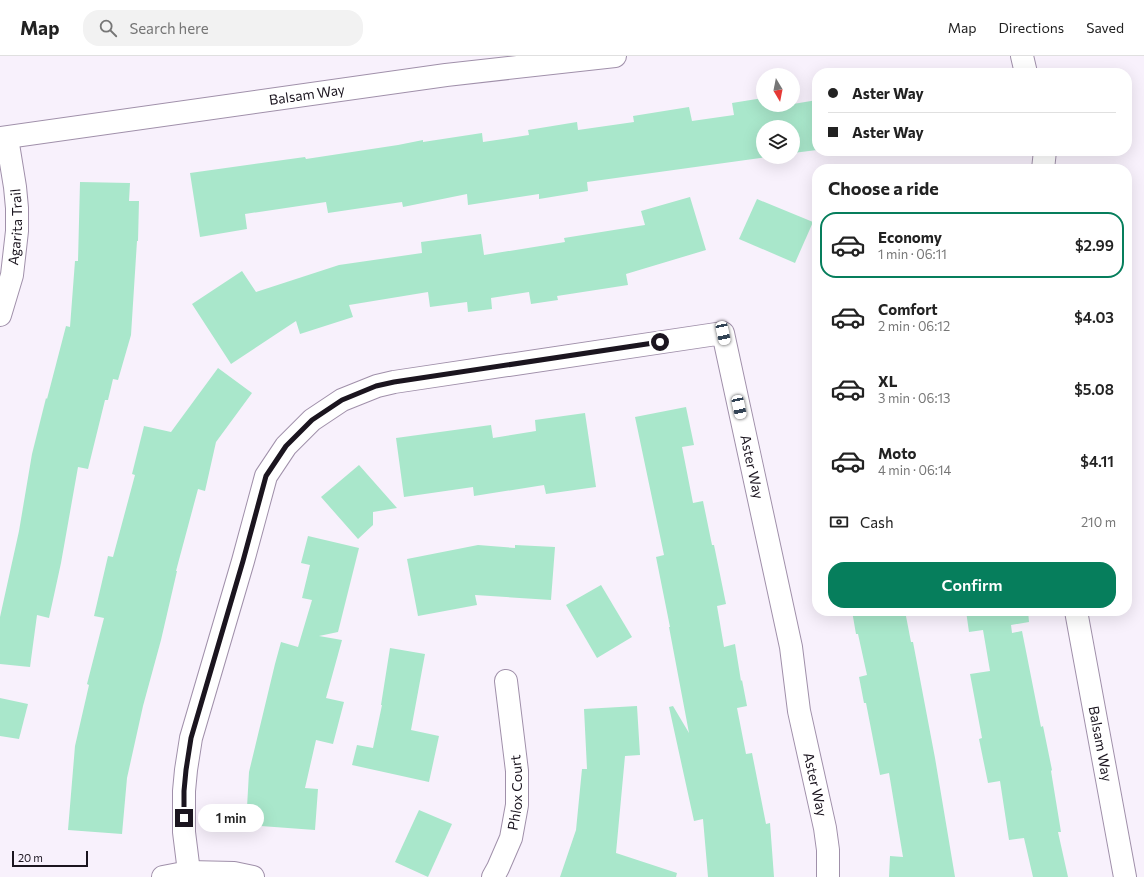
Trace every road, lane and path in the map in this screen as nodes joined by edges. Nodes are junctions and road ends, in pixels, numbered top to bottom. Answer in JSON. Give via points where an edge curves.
{"nodes":[{"id":1,"x":615,"y":56,"type":"edge"},
{"id":2,"x":1022,"y":56,"type":"edge"},
{"id":3,"x":1025,"y":68,"type":"edge"},
{"id":4,"x":4,"y":138,"type":"edge"},
{"id":5,"x":0,"y":316,"type":"edge"},
{"id":6,"x":1077,"y":616,"type":"edge"},
{"id":7,"x":506,"y":681,"type":"dead end"},
{"id":8,"x":189,"y":872,"type":"junction"},
{"id":9,"x":163,"y":877,"type":"edge"},
{"id":10,"x":253,"y":877,"type":"edge"},
{"id":11,"x":493,"y":877,"type":"edge"},
{"id":12,"x":828,"y":877,"type":"edge"},
{"id":13,"x":1125,"y":877,"type":"edge"}],
"edges":[{"from":1,"to":4,"type":"street","name":"Balsam Way","via":[[446,75]]},
{"from":2,"to":3,"type":"street"},
{"from":4,"to":5,"type":"street","name":"Agarita Trail","via":[[15,187],[17,231],[12,275]]},
{"from":6,"to":13,"type":"street","name":"Balsam Way"},
{"from":7,"to":11,"type":"street","name":"Phlox Court","via":[[517,771],[517,805],[511,838]]},
{"from":8,"to":9,"type":"street"},
{"from":8,"to":10,"type":"street"},
{"from":8,"to":12,"type":"street","name":"Aster Way","via":[[184,832],[184,791],[191,738],[266,476],[286,446],[312,420],[342,400],[376,386],[723,333],[791,647],[799,711],[825,828]]}]}
